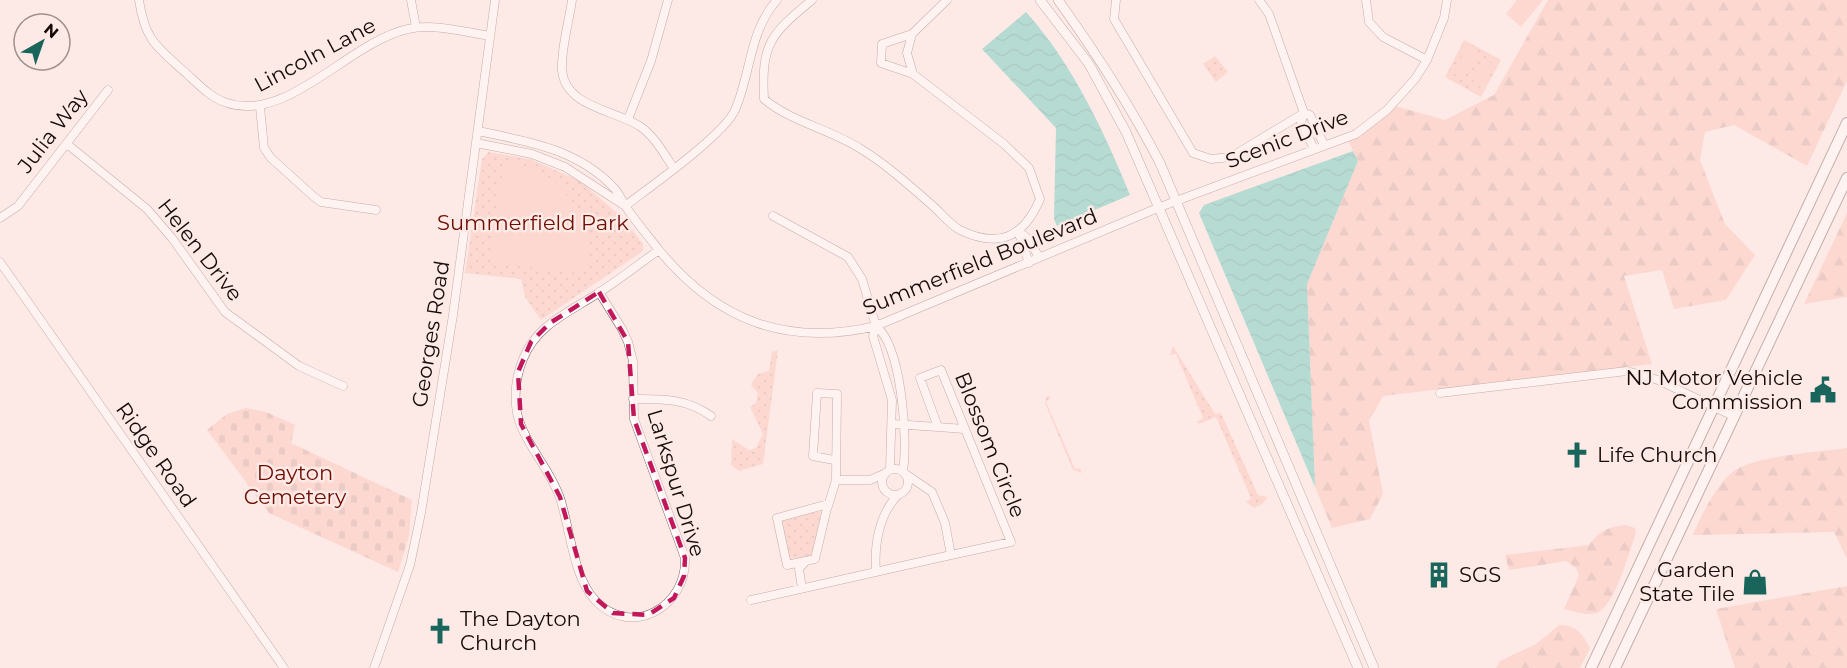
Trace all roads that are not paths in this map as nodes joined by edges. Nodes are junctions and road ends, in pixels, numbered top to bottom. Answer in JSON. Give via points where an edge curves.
{"nodes":[{"id":1,"x":139,"y":0,"type":"edge"},
{"id":2,"x":411,"y":0,"type":"edge"},
{"id":3,"x":495,"y":0,"type":"edge"},
{"id":4,"x":572,"y":0,"type":"edge"},
{"id":5,"x":668,"y":0,"type":"edge"},
{"id":6,"x":777,"y":0,"type":"edge"},
{"id":7,"x":812,"y":0,"type":"edge"},
{"id":8,"x":947,"y":0,"type":"edge"},
{"id":9,"x":1040,"y":0,"type":"edge"},
{"id":10,"x":1058,"y":0,"type":"edge"},
{"id":11,"x":1116,"y":0,"type":"edge"},
{"id":12,"x":1259,"y":0,"type":"edge"},
{"id":13,"x":1366,"y":0,"type":"edge"},
{"id":14,"x":1447,"y":0,"type":"edge"},
{"id":15,"x":416,"y":27,"type":"junction"},
{"id":16,"x":912,"y":34,"type":"junction"},
{"id":17,"x":490,"y":36,"type":"junction"},
{"id":18,"x":1427,"y":60,"type":"junction"},
{"id":19,"x":913,"y":74,"type":"junction"},
{"id":20,"x":108,"y":90,"type":"dead end"},
{"id":21,"x":260,"y":107,"type":"junction"},
{"id":22,"x":1304,"y":113,"type":"junction"},
{"id":23,"x":628,"y":119,"type":"junction"},
{"id":24,"x":1847,"y":123,"type":"edge"},
{"id":25,"x":478,"y":131,"type":"junction"},
{"id":26,"x":476,"y":143,"type":"junction"},
{"id":27,"x":67,"y":144,"type":"junction"},
{"id":28,"x":1324,"y":145,"type":"junction"},
{"id":29,"x":1314,"y":149,"type":"junction"},
{"id":30,"x":673,"y":167,"type":"junction"},
{"id":31,"x":1847,"y":178,"type":"edge"},
{"id":32,"x":1177,"y":200,"type":"junction"},
{"id":33,"x":625,"y":206,"type":"junction"},
{"id":34,"x":1160,"y":207,"type":"junction"},
{"id":35,"x":376,"y":210,"type":"dead end"},
{"id":36,"x":773,"y":216,"type":"dead end"},
{"id":37,"x":0,"y":218,"type":"edge"},
{"id":38,"x":1018,"y":231,"type":"junction"},
{"id":39,"x":659,"y":250,"type":"junction"},
{"id":40,"x":1039,"y":258,"type":"junction"},
{"id":41,"x":0,"y":262,"type":"edge"},
{"id":42,"x":1029,"y":263,"type":"junction"},
{"id":43,"x":599,"y":292,"type":"junction"},
{"id":44,"x":876,"y":326,"type":"junction"},
{"id":45,"x":344,"y":386,"type":"dead end"},
{"id":46,"x":1440,"y":393,"type":"dead end"},
{"id":47,"x":633,"y":399,"type":"junction"},
{"id":48,"x":1713,"y":406,"type":"junction"},
{"id":49,"x":711,"y":416,"type":"dead end"},
{"id":50,"x":1733,"y":416,"type":"junction"},
{"id":51,"x":893,"y":424,"type":"junction"},
{"id":52,"x":904,"y":425,"type":"junction"},
{"id":53,"x":938,"y":427,"type":"junction"},
{"id":54,"x":964,"y":429,"type":"junction"},
{"id":55,"x":834,"y":460,"type":"junction"},
{"id":56,"x":887,"y":472,"type":"junction"},
{"id":57,"x":905,"y":473,"type":"junction"},
{"id":58,"x":836,"y":480,"type":"junction"},
{"id":59,"x":870,"y":480,"type":"junction"},
{"id":60,"x":921,"y":484,"type":"junction"},
{"id":61,"x":907,"y":488,"type":"junction"},
{"id":62,"x":884,"y":489,"type":"junction"},
{"id":63,"x":898,"y":495,"type":"junction"},
{"id":64,"x":828,"y":506,"type":"junction"},
{"id":65,"x":887,"y":506,"type":"junction"},
{"id":66,"x":951,"y":555,"type":"junction"},
{"id":67,"x":805,"y":562,"type":"junction"},
{"id":68,"x":876,"y":572,"type":"junction"},
{"id":69,"x":802,"y":588,"type":"junction"},
{"id":70,"x":751,"y":600,"type":"dead end"},
{"id":71,"x":284,"y":668,"type":"edge"},
{"id":72,"x":374,"y":668,"type":"edge"},
{"id":73,"x":1358,"y":668,"type":"edge"},
{"id":74,"x":1374,"y":668,"type":"edge"},
{"id":75,"x":1591,"y":668,"type":"edge"},
{"id":76,"x":1615,"y":668,"type":"edge"}],
"edges":[{"from":1,"to":21,"type":"street","name":"Lincoln Lane","via":[[147,34],[192,79],[226,103]]},
{"from":2,"to":15,"type":"street"},
{"from":3,"to":17,"type":"street","name":"Georges Road"},
{"from":4,"to":23,"type":"street","via":[[562,70],[568,87],[580,99]]},
{"from":5,"to":23,"type":"street","via":[[651,61]]},
{"from":6,"to":30,"type":"street","via":[[755,39],[734,112],[716,134]]},
{"from":7,"to":38,"type":"street","via":[[769,40],[764,99],[777,110],[839,135],[876,158],[959,230],[988,238],[1010,238]]},
{"from":8,"to":16,"type":"street"},
{"from":9,"to":34,"type":"main road","via":[[1089,64]]},
{"from":10,"to":32,"type":"main road","via":[[1133,110]]},
{"from":11,"to":22,"type":"street","via":[[1114,19],[1193,153],[1211,159],[1231,157]]},
{"from":12,"to":22,"type":"street","via":[[1269,14]]},
{"from":13,"to":18,"type":"street","via":[[1369,22],[1383,37]]},
{"from":14,"to":18,"type":"street","name":"Scenic Drive"},
{"from":15,"to":17,"type":"street","name":"Lincoln Lane"},
{"from":15,"to":21,"type":"street","name":"Lincoln Lane","via":[[395,32],[290,94]]},
{"from":16,"to":19,"type":"street","via":[[907,52]]},
{"from":16,"to":19,"type":"street","via":[[882,44],[881,63]]},
{"from":17,"to":25,"type":"street","name":"Georges Road"},
{"from":18,"to":28,"type":"street","name":"Scenic Drive","via":[[1387,110],[1356,134]]},
{"from":19,"to":38,"type":"street","via":[[1029,168],[1040,199],[1031,220]]},
{"from":20,"to":27,"type":"street","name":"Julia Way"},
{"from":21,"to":35,"type":"street","via":[[264,148],[313,196],[321,202]]},
{"from":22,"to":28,"type":"street","via":[[1310,116]]},
{"from":22,"to":29,"type":"street","via":[[1301,122]]},
{"from":23,"to":30,"type":"street","via":[[644,129]]},
{"from":24,"to":48,"type":"highway"},
{"from":25,"to":26,"type":"street","name":"Georges Road"},
{"from":25,"to":33,"type":"street","name":"Summerfield Boulevard","via":[[540,144],[574,158],[615,188]]},
{"from":26,"to":33,"type":"street","name":"Summerfield Boulevard","via":[[532,154],[565,167]]},
{"from":26,"to":72,"type":"street","name":"Georges Road","via":[[421,513],[410,564]]},
{"from":27,"to":37,"type":"street","name":"Julia Way","via":[[18,206]]},
{"from":27,"to":45,"type":"street","name":"Helen Drive","via":[[147,209],[225,312],[299,366]]},
{"from":28,"to":29,"type":"street","name":"Scenic Drive"},
{"from":29,"to":32,"type":"street","name":"Scenic Drive"},
{"from":30,"to":33,"type":"street"},
{"from":31,"to":50,"type":"highway"},
{"from":32,"to":34,"type":"street","name":"Summerfield Boulevard"},
{"from":32,"to":74,"type":"main road"},
{"from":33,"to":39,"type":"street","name":"Summerfield Boulevard"},
{"from":34,"to":40,"type":"street","name":"Summerfield Boulevard"},
{"from":34,"to":73,"type":"main road"},
{"from":36,"to":44,"type":"street","via":[[848,257],[862,279]]},
{"from":38,"to":40,"type":"street","via":[[1030,240]]},
{"from":38,"to":42,"type":"street"},
{"from":39,"to":43,"type":"street","name":"Larkspur Drive"},
{"from":39,"to":44,"type":"street","name":"Summerfield Boulevard","via":[[703,295],[752,323],[803,334]]},
{"from":40,"to":42,"type":"street","name":"Summerfield Boulevard"},
{"from":41,"to":71,"type":"street","name":"Ridge Road"},
{"from":42,"to":44,"type":"street","name":"Summerfield Boulevard"},
{"from":43,"to":47,"type":"street","name":"Larkspur Drive","via":[[628,342],[633,361]]},
{"from":43,"to":47,"type":"street","name":"Larkspur Drive","via":[[550,323],[531,342],[518,372],[517,412],[560,497],[587,591],[603,608],[623,616],[657,611],[674,598],[686,568],[680,539],[634,419]]},
{"from":44,"to":51,"type":"street","via":[[873,336],[892,400]]},
{"from":44,"to":52,"type":"street","via":[[885,333],[898,375]]},
{"from":46,"to":48,"type":"street","via":[[1627,371],[1658,380]]},
{"from":47,"to":49,"type":"street","via":[[676,399]]},
{"from":48,"to":50,"type":"street"},
{"from":48,"to":75,"type":"highway"},
{"from":50,"to":76,"type":"highway"},
{"from":51,"to":52,"type":"street","name":"Blossom Circle"},
{"from":51,"to":56,"type":"street"},
{"from":52,"to":53,"type":"street","name":"Blossom Circle"},
{"from":52,"to":57,"type":"street"},
{"from":53,"to":54,"type":"street"},
{"from":53,"to":54,"type":"street","name":"Blossom Circle","via":[[920,378],[941,370]]},
{"from":54,"to":66,"type":"street","name":"Blossom Circle","via":[[1011,542]]},
{"from":55,"to":55,"type":"street","via":[[837,394],[817,393],[813,456]]},
{"from":55,"to":58,"type":"street"},
{"from":56,"to":57,"type":"street"},
{"from":56,"to":59,"type":"street"},
{"from":56,"to":62,"type":"street"},
{"from":57,"to":60,"type":"street"},
{"from":57,"to":61,"type":"street"},
{"from":58,"to":59,"type":"street"},
{"from":58,"to":64,"type":"street"},
{"from":59,"to":62,"type":"street"},
{"from":60,"to":61,"type":"street"},
{"from":60,"to":66,"type":"street","via":[[932,492],[945,523]]},
{"from":61,"to":63,"type":"street"},
{"from":62,"to":63,"type":"street"},
{"from":62,"to":65,"type":"street"},
{"from":63,"to":65,"type":"street"},
{"from":64,"to":67,"type":"street","via":[[814,559]]},
{"from":64,"to":67,"type":"street","via":[[777,518],[786,565]]},
{"from":65,"to":68,"type":"street","via":[[874,549]]},
{"from":66,"to":68,"type":"street","name":"Blossom Circle"},
{"from":67,"to":69,"type":"street","via":[[799,569]]},
{"from":68,"to":69,"type":"street","name":"Blossom Circle"},
{"from":69,"to":70,"type":"street","name":"Blossom Circle"}]}
